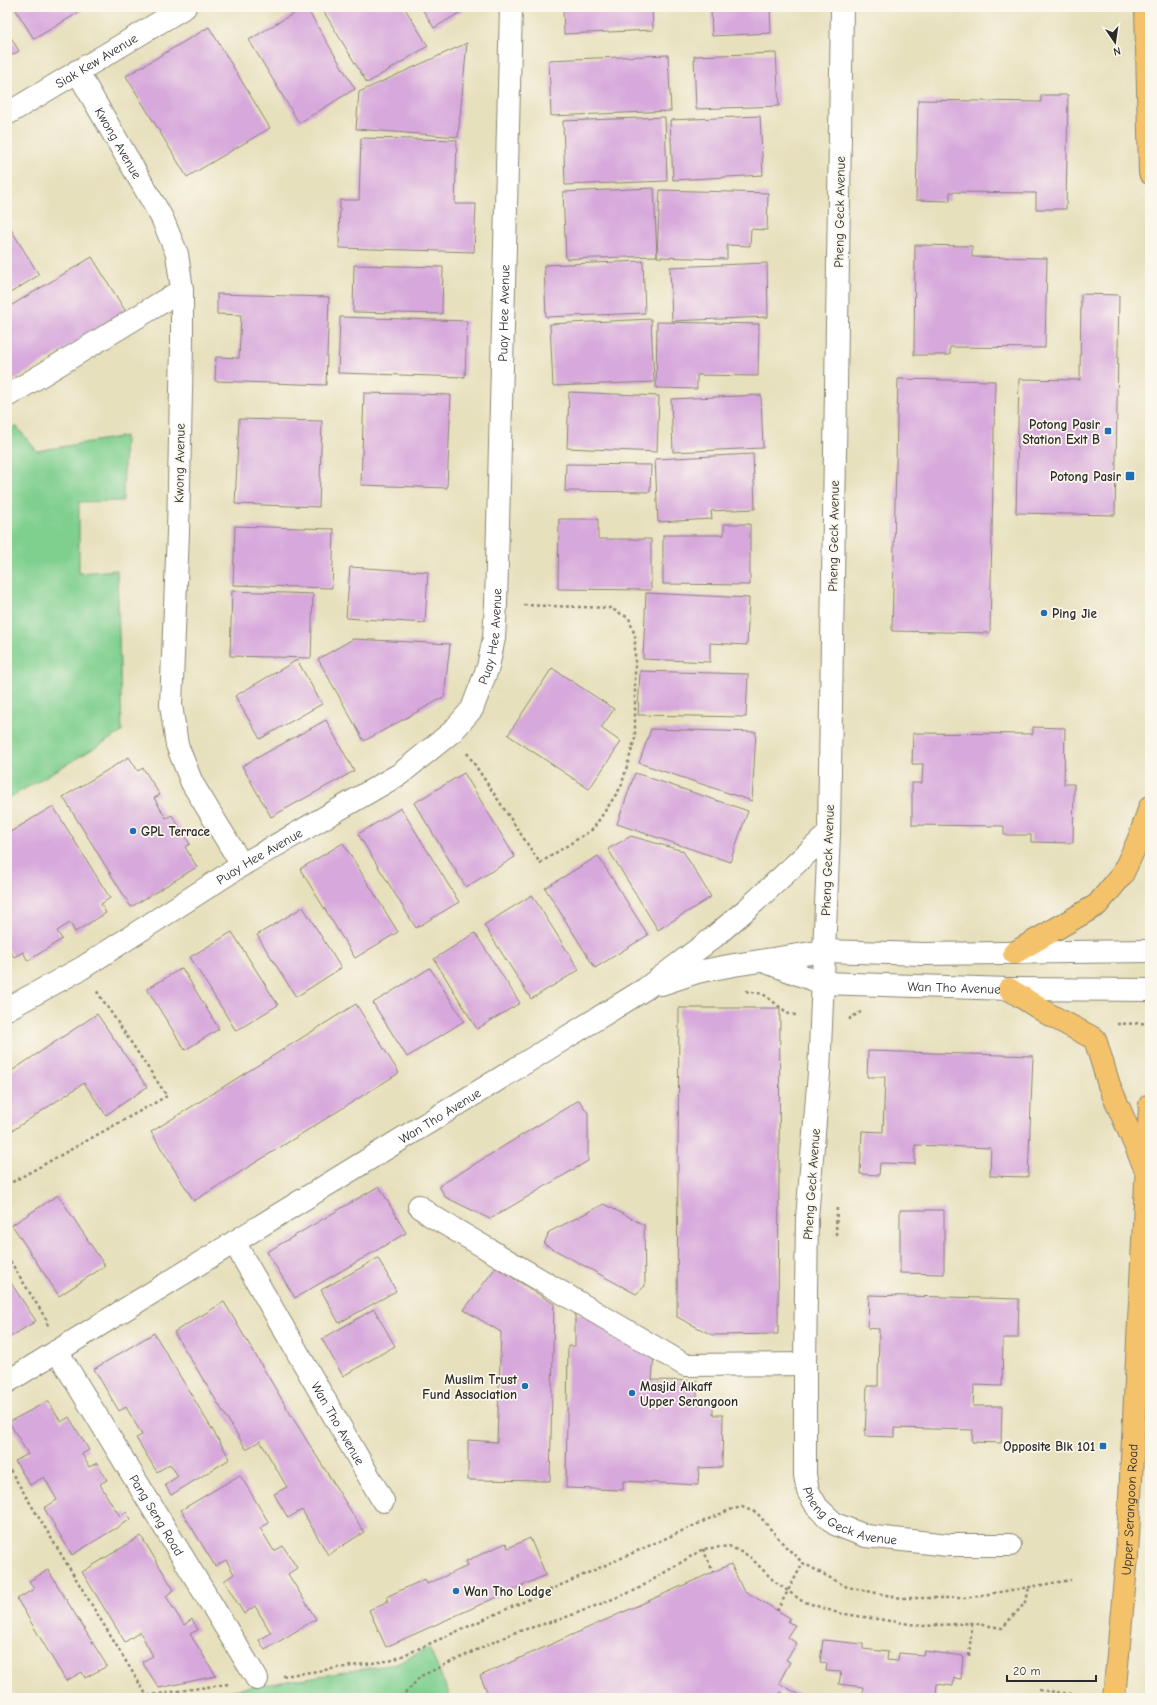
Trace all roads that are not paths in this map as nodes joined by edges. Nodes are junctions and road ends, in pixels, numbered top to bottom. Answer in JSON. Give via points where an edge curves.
{"nodes":[{"id":1,"x":185,"y":7,"type":"edge"},
{"id":2,"x":511,"y":7,"type":"edge"},
{"id":3,"x":842,"y":7,"type":"edge"},
{"id":4,"x":1146,"y":7,"type":"edge"},
{"id":5,"x":77,"y":71,"type":"junction"},
{"id":6,"x":7,"y":114,"type":"edge"},
{"id":7,"x":1150,"y":173,"type":"edge"},
{"id":8,"x":182,"y":290,"type":"junction"},
{"id":9,"x":7,"y":396,"type":"edge"},
{"id":10,"x":1150,"y":807,"type":"edge"},
{"id":11,"x":829,"y":833,"type":"junction"},
{"id":12,"x":242,"y":865,"type":"junction"},
{"id":13,"x":1150,"y":951,"type":"edge"},
{"id":14,"x":824,"y":952,"type":"junction"},
{"id":15,"x":1014,"y":953,"type":"junction"},
{"id":16,"x":762,"y":961,"type":"junction"},
{"id":17,"x":822,"y":983,"type":"junction"},
{"id":18,"x":645,"y":989,"type":"junction"},
{"id":19,"x":1009,"y":989,"type":"junction"},
{"id":20,"x":1150,"y":990,"type":"edge"},
{"id":21,"x":7,"y":1009,"type":"edge"},
{"id":22,"x":1150,"y":1105,"type":"edge"},
{"id":23,"x":1146,"y":1171,"type":"junction"},
{"id":24,"x":419,"y":1206,"type":"dead end"},
{"id":25,"x":234,"y":1242,"type":"junction"},
{"id":26,"x":57,"y":1351,"type":"junction"},
{"id":27,"x":805,"y":1364,"type":"junction"},
{"id":28,"x":7,"y":1382,"type":"edge"},
{"id":29,"x":382,"y":1501,"type":"dead end"},
{"id":30,"x":1010,"y":1545,"type":"dead end"},
{"id":31,"x":257,"y":1679,"type":"road end"},
{"id":32,"x":1114,"y":1698,"type":"edge"}],
"edges":[{"from":1,"to":5,"type":"street","name":"Siak Kew Avenue"},
{"from":2,"to":12,"type":"street","name":"Puay Hee Avenue","via":[[496,604],[494,638],[488,667],[472,709],[453,731],[400,774]]},
{"from":3,"to":11,"type":"street","name":"Pheng Geck Avenue"},
{"from":4,"to":7,"type":"main road"},
{"from":5,"to":6,"type":"street","name":"Siak Kew Avenue"},
{"from":5,"to":8,"type":"street","name":"Kwong Avenue","via":[[162,218],[177,254]]},
{"from":8,"to":9,"type":"street"},
{"from":8,"to":12,"type":"street","name":"Kwong Avenue","via":[[178,532],[171,705],[177,745],[192,783]]},
{"from":10,"to":15,"type":"main road","via":[[1122,875],[1097,905]]},
{"from":11,"to":14,"type":"street","name":"Pheng Geck Avenue"},
{"from":11,"to":18,"type":"street","name":"Wan Tho Avenue","via":[[714,937]]},
{"from":12,"to":21,"type":"street","name":"Puay Hee Avenue","via":[[82,968]]},
{"from":13,"to":15,"type":"street","name":"Wan Tho Avenue"},
{"from":14,"to":15,"type":"street","name":"Wan Tho Avenue"},
{"from":14,"to":16,"type":"street","name":"Wan Tho Avenue"},
{"from":14,"to":17,"type":"street","name":"Pheng Geck Avenue"},
{"from":16,"to":17,"type":"street","name":"Wan Tho Avenue"},
{"from":16,"to":18,"type":"street","name":"Wan Tho Avenue","via":[[697,972]]},
{"from":17,"to":19,"type":"street","name":"Wan Tho Avenue"},
{"from":17,"to":27,"type":"street","name":"Pheng Geck Avenue","via":[[819,1073],[807,1218]]},
{"from":18,"to":25,"type":"street","name":"Wan Tho Avenue"},
{"from":19,"to":20,"type":"street","name":"Wan Tho Avenue"},
{"from":19,"to":23,"type":"main road","via":[[1048,1014],[1095,1039],[1109,1084]]},
{"from":22,"to":23,"type":"main road","name":"Upper Serangoon Road"},
{"from":23,"to":32,"type":"main road","name":"Upper Serangoon Road","via":[[1127,1548]]},
{"from":24,"to":27,"type":"street","via":[[436,1219],[685,1365]]},
{"from":25,"to":26,"type":"street","name":"Wan Tho Avenue"},
{"from":25,"to":29,"type":"street","name":"Wan Tho Avenue"},
{"from":26,"to":28,"type":"street","name":"Wan Tho Avenue"},
{"from":26,"to":31,"type":"street","name":"Pang Seng Road"},
{"from":27,"to":30,"type":"street","name":"Pheng Geck Avenue","via":[[805,1475],[808,1491],[817,1507],[835,1524],[873,1536],[948,1545]]}]}
